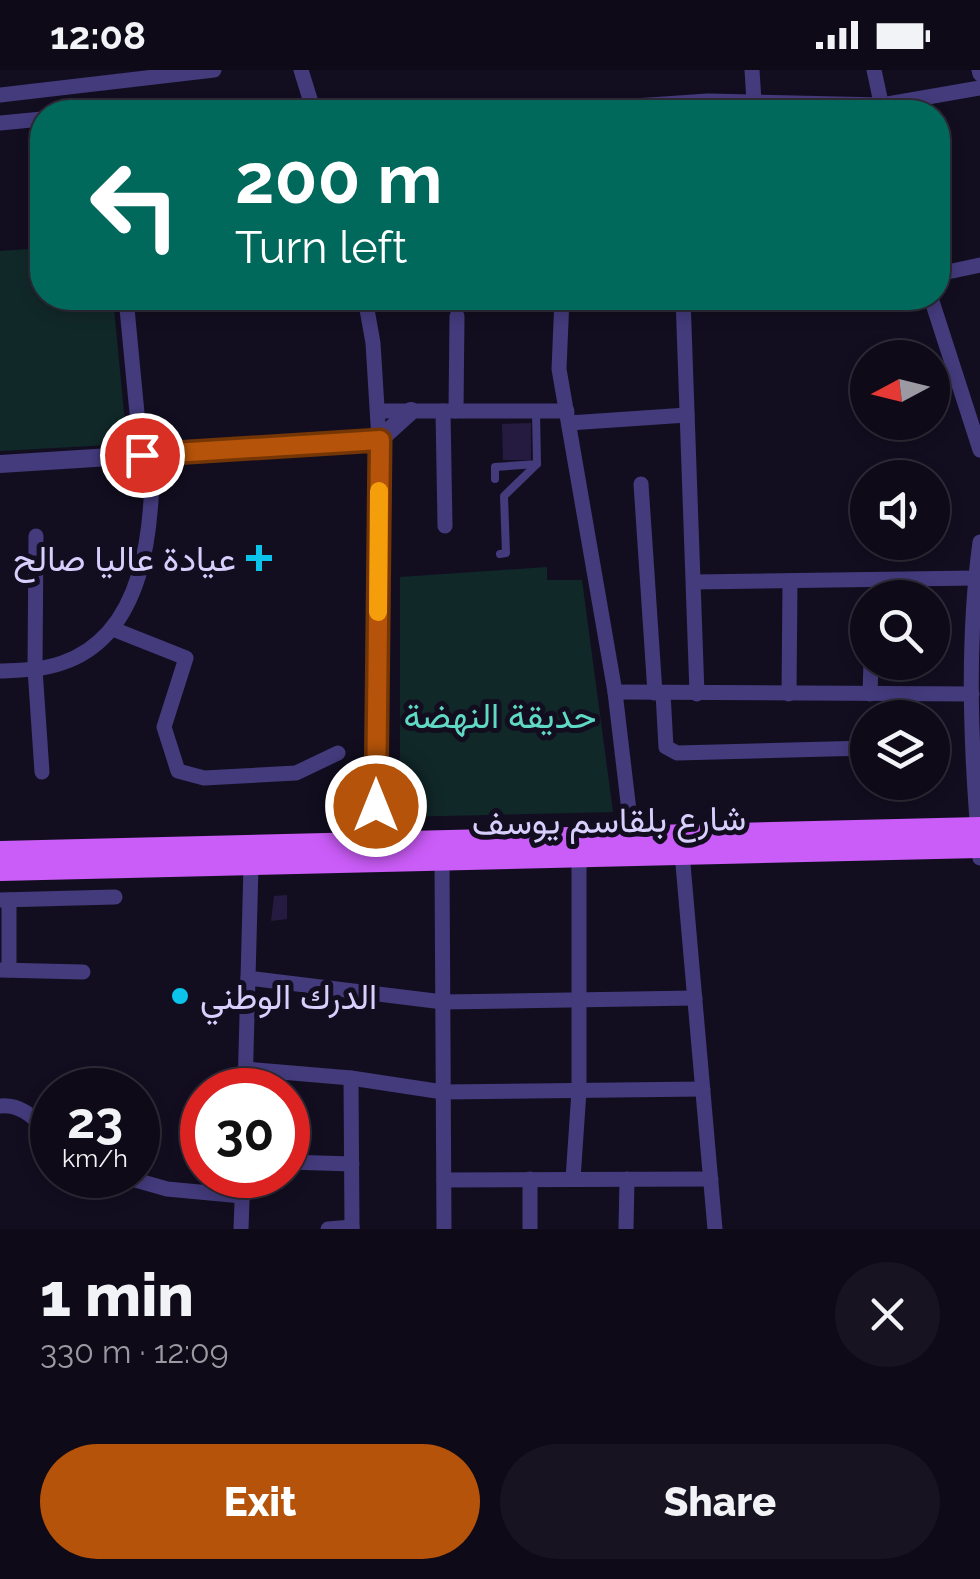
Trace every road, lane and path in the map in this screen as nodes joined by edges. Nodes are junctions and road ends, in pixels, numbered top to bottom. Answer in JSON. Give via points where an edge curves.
{"nodes":[{"id":1,"x":214,"y":70,"type":"edge"},
{"id":2,"x":302,"y":70,"type":"edge"},
{"id":3,"x":752,"y":70,"type":"edge"},
{"id":4,"x":874,"y":70,"type":"edge"},
{"id":5,"x":980,"y":88,"type":"edge"},
{"id":6,"x":0,"y":95,"type":"edge"},
{"id":7,"x":311,"y":100,"type":"edge"},
{"id":8,"x":754,"y":100,"type":"edge"},
{"id":9,"x":880,"y":100,"type":"edge"},
{"id":10,"x":924,"y":100,"type":"edge"},
{"id":11,"x":30,"y":120,"type":"edge"},
{"id":12,"x":0,"y":123,"type":"edge"},
{"id":13,"x":980,"y":265,"type":"edge"},
{"id":14,"x":950,"y":271,"type":"edge"},
{"id":15,"x":128,"y":310,"type":"edge"},
{"id":16,"x":366,"y":310,"type":"edge"},
{"id":17,"x":561,"y":310,"type":"edge"},
{"id":18,"x":683,"y":310,"type":"edge"},
{"id":19,"x":935,"y":310,"type":"edge"},
{"id":20,"x":458,"y":316,"type":"dead end"},
{"id":21,"x":378,"y":411,"type":"junction"},
{"id":22,"x":411,"y":411,"type":"junction"},
{"id":23,"x":449,"y":411,"type":"junction"},
{"id":24,"x":536,"y":411,"type":"junction"},
{"id":25,"x":687,"y":414,"type":"junction"},
{"id":26,"x":568,"y":416,"type":"junction"},
{"id":27,"x":380,"y":440,"type":"junction"},
{"id":28,"x":980,"y":450,"type":"edge"},
{"id":29,"x":147,"y":454,"type":"junction"},
{"id":30,"x":0,"y":464,"type":"edge"},
{"id":31,"x":537,"y":464,"type":"junction"},
{"id":32,"x":495,"y":478,"type":"dead end"},
{"id":33,"x":641,"y":484,"type":"dead end"},
{"id":34,"x":445,"y":526,"type":"dead end"},
{"id":35,"x":36,"y":536,"type":"dead end"},
{"id":36,"x":980,"y":542,"type":"edge"},
{"id":37,"x":500,"y":554,"type":"dead end"},
{"id":38,"x":975,"y":578,"type":"junction"},
{"id":39,"x":850,"y":580,"type":"edge"},
{"id":40,"x":873,"y":580,"type":"edge"},
{"id":41,"x":790,"y":581,"type":"junction"},
{"id":42,"x":694,"y":582,"type":"junction"},
{"id":43,"x":113,"y":629,"type":"junction"},
{"id":44,"x":36,"y":669,"type":"junction"},
{"id":45,"x":0,"y":671,"type":"edge"},
{"id":46,"x":870,"y":680,"type":"edge"},
{"id":47,"x":614,"y":692,"type":"junction"},
{"id":48,"x":659,"y":693,"type":"junction"},
{"id":49,"x":697,"y":694,"type":"junction"},
{"id":50,"x":789,"y":694,"type":"junction"},
{"id":51,"x":870,"y":694,"type":"junction"},
{"id":52,"x":911,"y":694,"type":"junction"},
{"id":53,"x":972,"y":694,"type":"junction"},
{"id":54,"x":911,"y":700,"type":"edge"},
{"id":55,"x":850,"y":748,"type":"edge"},
{"id":56,"x":338,"y":752,"type":"dead end"},
{"id":57,"x":42,"y":772,"type":"dead end"},
{"id":58,"x":632,"y":836,"type":"junction"},
{"id":59,"x":979,"y":837,"type":"edge"},
{"id":60,"x":376,"y":843,"type":"junction"},
{"id":61,"x":0,"y":852,"type":"edge"},
{"id":62,"x":682,"y":853,"type":"junction"},
{"id":63,"x":579,"y":856,"type":"junction"},
{"id":64,"x":980,"y":858,"type":"edge"},
{"id":65,"x":442,"y":859,"type":"junction"},
{"id":66,"x":251,"y":866,"type":"junction"},
{"id":67,"x":0,"y":870,"type":"edge"},
{"id":68,"x":116,"y":898,"type":"dead end"},
{"id":69,"x":5,"y":900,"type":"edge"},
{"id":70,"x":5,"y":970,"type":"edge"},
{"id":71,"x":83,"y":972,"type":"dead end"},
{"id":72,"x":248,"y":978,"type":"junction"},
{"id":73,"x":580,"y":998,"type":"junction"},
{"id":74,"x":695,"y":998,"type":"junction"},
{"id":75,"x":443,"y":1002,"type":"junction"},
{"id":76,"x":246,"y":1068,"type":"edge"},
{"id":77,"x":310,"y":1074,"type":"edge"},
{"id":78,"x":352,"y":1078,"type":"junction"},
{"id":79,"x":702,"y":1089,"type":"junction"},
{"id":80,"x":579,"y":1090,"type":"junction"},
{"id":81,"x":443,"y":1092,"type":"junction"},
{"id":82,"x":0,"y":1106,"type":"edge"},
{"id":83,"x":30,"y":1115,"type":"edge"},
{"id":84,"x":310,"y":1163,"type":"edge"},
{"id":85,"x":352,"y":1164,"type":"junction"},
{"id":86,"x":627,"y":1178,"type":"junction"},
{"id":87,"x":710,"y":1178,"type":"junction"},
{"id":88,"x":530,"y":1179,"type":"junction"},
{"id":89,"x":574,"y":1179,"type":"junction"},
{"id":90,"x":444,"y":1180,"type":"junction"},
{"id":91,"x":242,"y":1198,"type":"edge"},
{"id":92,"x":352,"y":1228,"type":"edge"},
{"id":93,"x":241,"y":1229,"type":"edge"},
{"id":94,"x":328,"y":1229,"type":"edge"},
{"id":95,"x":444,"y":1229,"type":"edge"},
{"id":96,"x":530,"y":1229,"type":"edge"},
{"id":97,"x":626,"y":1229,"type":"edge"},
{"id":98,"x":715,"y":1229,"type":"edge"}],
"edges":[{"from":1,"to":6,"type":"street"},
{"from":2,"to":7,"type":"street"},
{"from":3,"to":8,"type":"street"},
{"from":4,"to":9,"type":"street"},
{"from":5,"to":10,"type":"street"},
{"from":11,"to":12,"type":"street"},
{"from":13,"to":14,"type":"street"},
{"from":15,"to":29,"type":"street"},
{"from":16,"to":21,"type":"street"},
{"from":17,"to":26,"type":"street","via":[[558,346]]},
{"from":18,"to":25,"type":"street"},
{"from":19,"to":28,"type":"street"},
{"from":20,"to":23,"type":"street"},
{"from":21,"to":22,"type":"street"},
{"from":21,"to":27,"type":"street"},
{"from":22,"to":23,"type":"street"},
{"from":22,"to":27,"type":"street"},
{"from":23,"to":24,"type":"street"},
{"from":23,"to":34,"type":"street"},
{"from":24,"to":26,"type":"street"},
{"from":24,"to":31,"type":"lane"},
{"from":25,"to":26,"type":"street"},
{"from":25,"to":42,"type":"street"},
{"from":26,"to":47,"type":"street"},
{"from":27,"to":29,"type":"street"},
{"from":27,"to":60,"type":"street"},
{"from":29,"to":30,"type":"street"},
{"from":29,"to":43,"type":"street","via":[[153,496],[142,561]]},
{"from":31,"to":32,"type":"lane","via":[[495,466]]},
{"from":31,"to":37,"type":"lane","via":[[504,496],[506,554]]},
{"from":33,"to":48,"type":"street"},
{"from":35,"to":44,"type":"street"},
{"from":36,"to":38,"type":"street"},
{"from":38,"to":40,"type":"street"},
{"from":38,"to":53,"type":"street"},
{"from":39,"to":41,"type":"street"},
{"from":41,"to":42,"type":"street"},
{"from":41,"to":50,"type":"street"},
{"from":42,"to":49,"type":"street"},
{"from":43,"to":44,"type":"street","via":[[64,663]]},
{"from":43,"to":56,"type":"street","via":[[186,658],[164,727],[178,771],[204,778],[296,773]]},
{"from":44,"to":45,"type":"street"},
{"from":44,"to":57,"type":"street"},
{"from":46,"to":51,"type":"street"},
{"from":47,"to":48,"type":"street"},
{"from":47,"to":58,"type":"street"},
{"from":48,"to":49,"type":"street"},
{"from":48,"to":55,"type":"street","via":[[666,746],[677,753]]},
{"from":49,"to":50,"type":"street"},
{"from":50,"to":51,"type":"street"},
{"from":51,"to":52,"type":"street"},
{"from":52,"to":53,"type":"street"},
{"from":52,"to":54,"type":"street"},
{"from":53,"to":59,"type":"street"},
{"from":58,"to":59,"type":"main road","name":"شارع بلقاسم يوسف"},
{"from":58,"to":60,"type":"main road","name":"شارع بلقاسم يوسف"},
{"from":59,"to":62,"type":"main road","name":"شارع بلقاسم يوسف"},
{"from":59,"to":64,"type":"street"},
{"from":60,"to":61,"type":"main road","name":"شارع بلقاسم يوسف"},
{"from":62,"to":63,"type":"main road","name":"شارع بلقاسم يوسف"},
{"from":62,"to":74,"type":"street"},
{"from":63,"to":65,"type":"main road","name":"شارع بلقاسم يوسف"},
{"from":63,"to":73,"type":"street"},
{"from":65,"to":66,"type":"main road","name":"شارع بلقاسم يوسف"},
{"from":65,"to":75,"type":"street"},
{"from":66,"to":67,"type":"main road","name":"شارع بلقاسم يوسف"},
{"from":66,"to":72,"type":"street"},
{"from":68,"to":69,"type":"street"},
{"from":69,"to":70,"type":"street"},
{"from":70,"to":71,"type":"street"},
{"from":72,"to":75,"type":"street"},
{"from":72,"to":76,"type":"street"},
{"from":73,"to":74,"type":"street"},
{"from":73,"to":75,"type":"street"},
{"from":73,"to":80,"type":"street"},
{"from":74,"to":79,"type":"street"},
{"from":75,"to":81,"type":"street"},
{"from":77,"to":78,"type":"street"},
{"from":78,"to":81,"type":"street"},
{"from":78,"to":85,"type":"street"},
{"from":79,"to":80,"type":"street"},
{"from":79,"to":87,"type":"street"},
{"from":80,"to":81,"type":"street"},
{"from":80,"to":89,"type":"street"},
{"from":81,"to":90,"type":"street"},
{"from":82,"to":83,"type":"street","via":[[14,1105]]},
{"from":84,"to":85,"type":"street"},
{"from":85,"to":92,"type":"street"},
{"from":86,"to":87,"type":"street"},
{"from":86,"to":89,"type":"street"},
{"from":86,"to":97,"type":"street"},
{"from":87,"to":98,"type":"street"},
{"from":88,"to":89,"type":"street"},
{"from":88,"to":90,"type":"street"},
{"from":88,"to":96,"type":"street"},
{"from":90,"to":95,"type":"street"},
{"from":91,"to":93,"type":"street"},
{"from":92,"to":94,"type":"street"}]}
